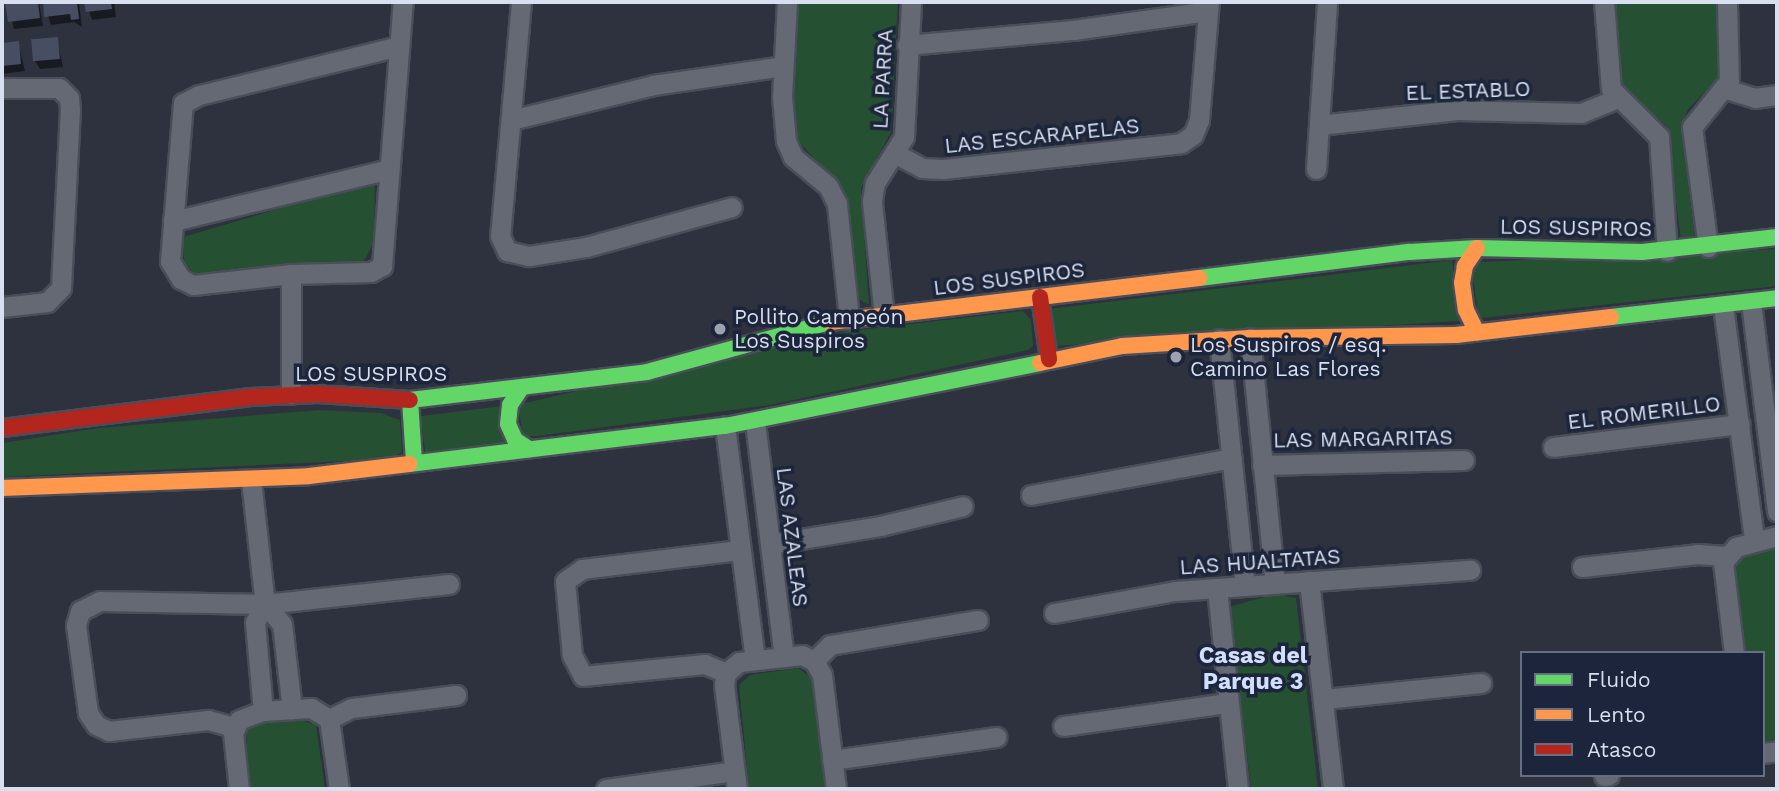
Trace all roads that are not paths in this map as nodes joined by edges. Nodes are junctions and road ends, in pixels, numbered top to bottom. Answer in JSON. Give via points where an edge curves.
{"nodes":[{"id":1,"x":403,"y":2,"type":"edge"},
{"id":2,"x":521,"y":2,"type":"edge"},
{"id":3,"x":787,"y":2,"type":"edge"},
{"id":4,"x":911,"y":2,"type":"edge"},
{"id":5,"x":1327,"y":2,"type":"edge"},
{"id":6,"x":1604,"y":2,"type":"edge"},
{"id":7,"x":1727,"y":2,"type":"edge"},
{"id":8,"x":1208,"y":7,"type":"edge"},
{"id":9,"x":906,"y":45,"type":"junction"},
{"id":10,"x":399,"y":46,"type":"junction"},
{"id":11,"x":783,"y":66,"type":"junction"},
{"id":12,"x":2,"y":88,"type":"edge"},
{"id":13,"x":1726,"y":89,"type":"junction"},
{"id":14,"x":1777,"y":95,"type":"edge"},
{"id":15,"x":1616,"y":99,"type":"junction"},
{"id":16,"x":511,"y":120,"type":"junction"},
{"id":17,"x":1319,"y":125,"type":"junction"},
{"id":18,"x":897,"y":154,"type":"junction"},
{"id":19,"x":389,"y":169,"type":"junction"},
{"id":20,"x":1317,"y":169,"type":"dead end"},
{"id":21,"x":732,"y":207,"type":"dead end"},
{"id":22,"x":173,"y":221,"type":"junction"},
{"id":23,"x":1777,"y":237,"type":"edge"},
{"id":24,"x":1709,"y":247,"type":"junction"},
{"id":25,"x":1477,"y":248,"type":"junction"},
{"id":26,"x":1667,"y":251,"type":"junction"},
{"id":27,"x":291,"y":274,"type":"junction"},
{"id":28,"x":1040,"y":297,"type":"junction"},
{"id":29,"x":1777,"y":299,"type":"edge"},
{"id":30,"x":1751,"y":302,"type":"junction"},
{"id":31,"x":1723,"y":306,"type":"junction"},
{"id":32,"x":2,"y":307,"type":"edge"},
{"id":33,"x":884,"y":316,"type":"junction"},
{"id":34,"x":849,"y":319,"type":"junction"},
{"id":35,"x":1476,"y":333,"type":"junction"},
{"id":36,"x":1251,"y":338,"type":"junction"},
{"id":37,"x":1219,"y":339,"type":"junction"},
{"id":38,"x":1049,"y":359,"type":"junction"},
{"id":39,"x":520,"y":390,"type":"junction"},
{"id":40,"x":291,"y":394,"type":"junction"},
{"id":41,"x":410,"y":400,"type":"junction"},
{"id":42,"x":755,"y":422,"type":"junction"},
{"id":43,"x":1772,"y":423,"type":"edge"},
{"id":44,"x":1740,"y":424,"type":"junction"},
{"id":45,"x":725,"y":426,"type":"junction"},
{"id":46,"x":2,"y":428,"type":"edge"},
{"id":47,"x":1553,"y":447,"type":"dead end"},
{"id":48,"x":529,"y":449,"type":"junction"},
{"id":49,"x":1232,"y":458,"type":"junction"},
{"id":50,"x":1464,"y":460,"type":"dead end"},
{"id":51,"x":414,"y":463,"type":"junction"},
{"id":52,"x":1262,"y":465,"type":"junction"},
{"id":53,"x":251,"y":480,"type":"junction"},
{"id":54,"x":2,"y":488,"type":"edge"},
{"id":55,"x":1031,"y":495,"type":"dead end"},
{"id":56,"x":963,"y":506,"type":"dead end"},
{"id":57,"x":1777,"y":511,"type":"edge"},
{"id":58,"x":1777,"y":536,"type":"edge"},
{"id":59,"x":1754,"y":539,"type":"junction"},
{"id":60,"x":770,"y":544,"type":"junction"},
{"id":61,"x":740,"y":550,"type":"junction"},
{"id":62,"x":1726,"y":556,"type":"junction"},
{"id":63,"x":1582,"y":567,"type":"dead end"},
{"id":64,"x":1470,"y":570,"type":"dead end"},
{"id":65,"x":1309,"y":582,"type":"junction"},
{"id":66,"x":449,"y":584,"type":"dead end"},
{"id":67,"x":1275,"y":584,"type":"junction"},
{"id":68,"x":1245,"y":586,"type":"junction"},
{"id":69,"x":1217,"y":589,"type":"junction"},
{"id":70,"x":265,"y":604,"type":"junction"},
{"id":71,"x":1054,"y":613,"type":"dead end"},
{"id":72,"x":978,"y":620,"type":"dead end"},
{"id":73,"x":1731,"y":651,"type":"edge"},
{"id":74,"x":784,"y":657,"type":"junction"},
{"id":75,"x":755,"y":660,"type":"junction"},
{"id":76,"x":814,"y":660,"type":"junction"},
{"id":77,"x":726,"y":673,"type":"junction"},
{"id":78,"x":1481,"y":683,"type":"dead end"},
{"id":79,"x":456,"y":695,"type":"dead end"},
{"id":80,"x":1325,"y":699,"type":"junction"},
{"id":81,"x":1227,"y":703,"type":"junction"},
{"id":82,"x":292,"y":709,"type":"junction"},
{"id":83,"x":263,"y":711,"type":"junction"},
{"id":84,"x":329,"y":719,"type":"junction"},
{"id":85,"x":1063,"y":726,"type":"dead end"},
{"id":86,"x":233,"y":727,"type":"junction"},
{"id":87,"x":996,"y":737,"type":"dead end"},
{"id":88,"x":832,"y":760,"type":"junction"},
{"id":89,"x":735,"y":780,"type":"edge"},
{"id":90,"x":239,"y":789,"type":"edge"},
{"id":91,"x":339,"y":789,"type":"edge"},
{"id":92,"x":606,"y":789,"type":"edge"},
{"id":93,"x":836,"y":789,"type":"edge"},
{"id":94,"x":1238,"y":789,"type":"edge"},
{"id":95,"x":1333,"y":789,"type":"edge"}],
"edges":[{"from":1,"to":10,"type":"street"},
{"from":2,"to":16,"type":"street"},
{"from":3,"to":11,"type":"street"},
{"from":4,"to":9,"type":"street","name":"LA PARRA"},
{"from":5,"to":17,"type":"street"},
{"from":6,"to":15,"type":"street","via":[[1607,78]]},
{"from":7,"to":13,"type":"street","via":[[1731,72]]},
{"from":8,"to":9,"type":"street","via":[[1061,31]]},
{"from":8,"to":18,"type":"street","name":"LAS ESCARAPELAS","via":[[1199,120],[1193,135],[1172,145],[943,169],[922,168]]},
{"from":9,"to":18,"type":"street","name":"LA PARRA","via":[[905,124]]},
{"from":10,"to":19,"type":"street"},
{"from":10,"to":22,"type":"street","via":[[199,94],[183,103]]},
{"from":11,"to":16,"type":"street","via":[[653,85]]},
{"from":11,"to":34,"type":"street","via":[[783,127],[789,149],[828,186],[837,204]]},
{"from":12,"to":32,"type":"street","via":[[59,88],[69,98],[70,109],[61,288],[47,302]]},
{"from":13,"to":14,"type":"street","via":[[1755,98]]},
{"from":13,"to":24,"type":"street","via":[[1697,114],[1692,127]]},
{"from":15,"to":17,"type":"street","name":"EL ESTABLO","via":[[1581,113],[1457,110]]},
{"from":15,"to":26,"type":"street","via":[[1650,123],[1659,137]]},
{"from":16,"to":21,"type":"street","via":[[500,236],[507,251],[516,256],[586,247]]},
{"from":17,"to":20,"type":"street"},
{"from":18,"to":33,"type":"street","name":"LA PARRA","via":[[878,178],[872,201]]},
{"from":19,"to":22,"type":"street"},
{"from":19,"to":27,"type":"street","via":[[382,266],[371,272]]},
{"from":22,"to":27,"type":"street","via":[[170,261],[181,279],[193,285]]},
{"from":23,"to":24,"type":"street","name":"LOS SUSPIROS"},
{"from":24,"to":26,"type":"street","name":"LOS SUSPIROS"},
{"from":25,"to":26,"type":"street","name":"LOS SUSPIROS"},
{"from":25,"to":28,"type":"street","name":"LOS SUSPIROS"},
{"from":25,"to":35,"type":"street","via":[[1465,266],[1462,283]]},
{"from":27,"to":40,"type":"street"},
{"from":28,"to":33,"type":"street","name":"LOS SUSPIROS"},
{"from":28,"to":38,"type":"street"},
{"from":29,"to":30,"type":"street"},
{"from":30,"to":31,"type":"street"},
{"from":30,"to":43,"type":"street"},
{"from":31,"to":35,"type":"street"},
{"from":31,"to":44,"type":"street"},
{"from":33,"to":34,"type":"street","name":"LOS SUSPIROS"},
{"from":34,"to":39,"type":"street","name":"LOS SUSPIROS","via":[[780,330],[647,372]]},
{"from":35,"to":36,"type":"street"},
{"from":36,"to":37,"type":"street"},
{"from":36,"to":52,"type":"street"},
{"from":37,"to":38,"type":"street","via":[[1122,346]]},
{"from":37,"to":49,"type":"street"},
{"from":38,"to":42,"type":"street"},
{"from":39,"to":41,"type":"street","name":"LOS SUSPIROS"},
{"from":39,"to":48,"type":"street","via":[[510,405],[508,424],[515,440]]},
{"from":40,"to":41,"type":"street","name":"LOS SUSPIROS"},
{"from":40,"to":46,"type":"street","name":"LOS SUSPIROS"},
{"from":41,"to":51,"type":"street"},
{"from":42,"to":45,"type":"street"},
{"from":42,"to":60,"type":"street","name":"LAS AZALEAS"},
{"from":43,"to":57,"type":"street"},
{"from":44,"to":47,"type":"street","name":"EL ROMERILLO"},
{"from":44,"to":59,"type":"street"},
{"from":45,"to":48,"type":"street"},
{"from":45,"to":61,"type":"street"},
{"from":48,"to":51,"type":"street"},
{"from":49,"to":55,"type":"street"},
{"from":49,"to":68,"type":"street"},
{"from":50,"to":52,"type":"street","name":"LAS MARGARITAS"},
{"from":51,"to":53,"type":"street"},
{"from":52,"to":67,"type":"street"},
{"from":53,"to":54,"type":"street","via":[[101,481]]},
{"from":53,"to":70,"type":"street"},
{"from":56,"to":60,"type":"street","via":[[880,526]]},
{"from":58,"to":59,"type":"street"},
{"from":59,"to":62,"type":"street"},
{"from":60,"to":74,"type":"street","name":"LAS AZALEAS"},
{"from":61,"to":75,"type":"street"},
{"from":61,"to":77,"type":"street","via":[[571,572],[565,580],[572,655],[583,676],[705,664]]},
{"from":62,"to":63,"type":"street","via":[[1697,554]]},
{"from":62,"to":73,"type":"street","via":[[1723,571]]},
{"from":64,"to":65,"type":"street","name":"LAS HUALTATAS"},
{"from":65,"to":67,"type":"street","name":"LAS HUALTATAS"},
{"from":65,"to":80,"type":"street"},
{"from":66,"to":70,"type":"street"},
{"from":67,"to":68,"type":"street","name":"LAS HUALTATAS"},
{"from":68,"to":69,"type":"street","name":"LAS HUALTATAS"},
{"from":69,"to":71,"type":"street","name":"LAS HUALTATAS","via":[[1175,591]]},
{"from":69,"to":81,"type":"street"},
{"from":70,"to":82,"type":"street","via":[[282,624]]},
{"from":70,"to":83,"type":"street","via":[[255,622]]},
{"from":70,"to":86,"type":"street","via":[[100,601],[83,607],[77,617],[88,713],[102,729],[208,720]]},
{"from":72,"to":76,"type":"street","via":[[830,645]]},
{"from":74,"to":75,"type":"street"},
{"from":74,"to":76,"type":"street","via":[[802,655]]},
{"from":75,"to":77,"type":"street","via":[[736,663]]},
{"from":76,"to":88,"type":"street","via":[[822,674]]},
{"from":77,"to":89,"type":"street"},
{"from":78,"to":80,"type":"street"},
{"from":79,"to":84,"type":"street","via":[[352,708]]},
{"from":80,"to":95,"type":"street"},
{"from":81,"to":85,"type":"street"},
{"from":81,"to":94,"type":"street"},
{"from":82,"to":83,"type":"street"},
{"from":82,"to":84,"type":"street","via":[[310,708]]},
{"from":83,"to":86,"type":"street","via":[[243,717]]},
{"from":84,"to":91,"type":"street"},
{"from":86,"to":90,"type":"street"},
{"from":87,"to":88,"type":"street"},
{"from":88,"to":93,"type":"street"},
{"from":89,"to":92,"type":"street"}]}
